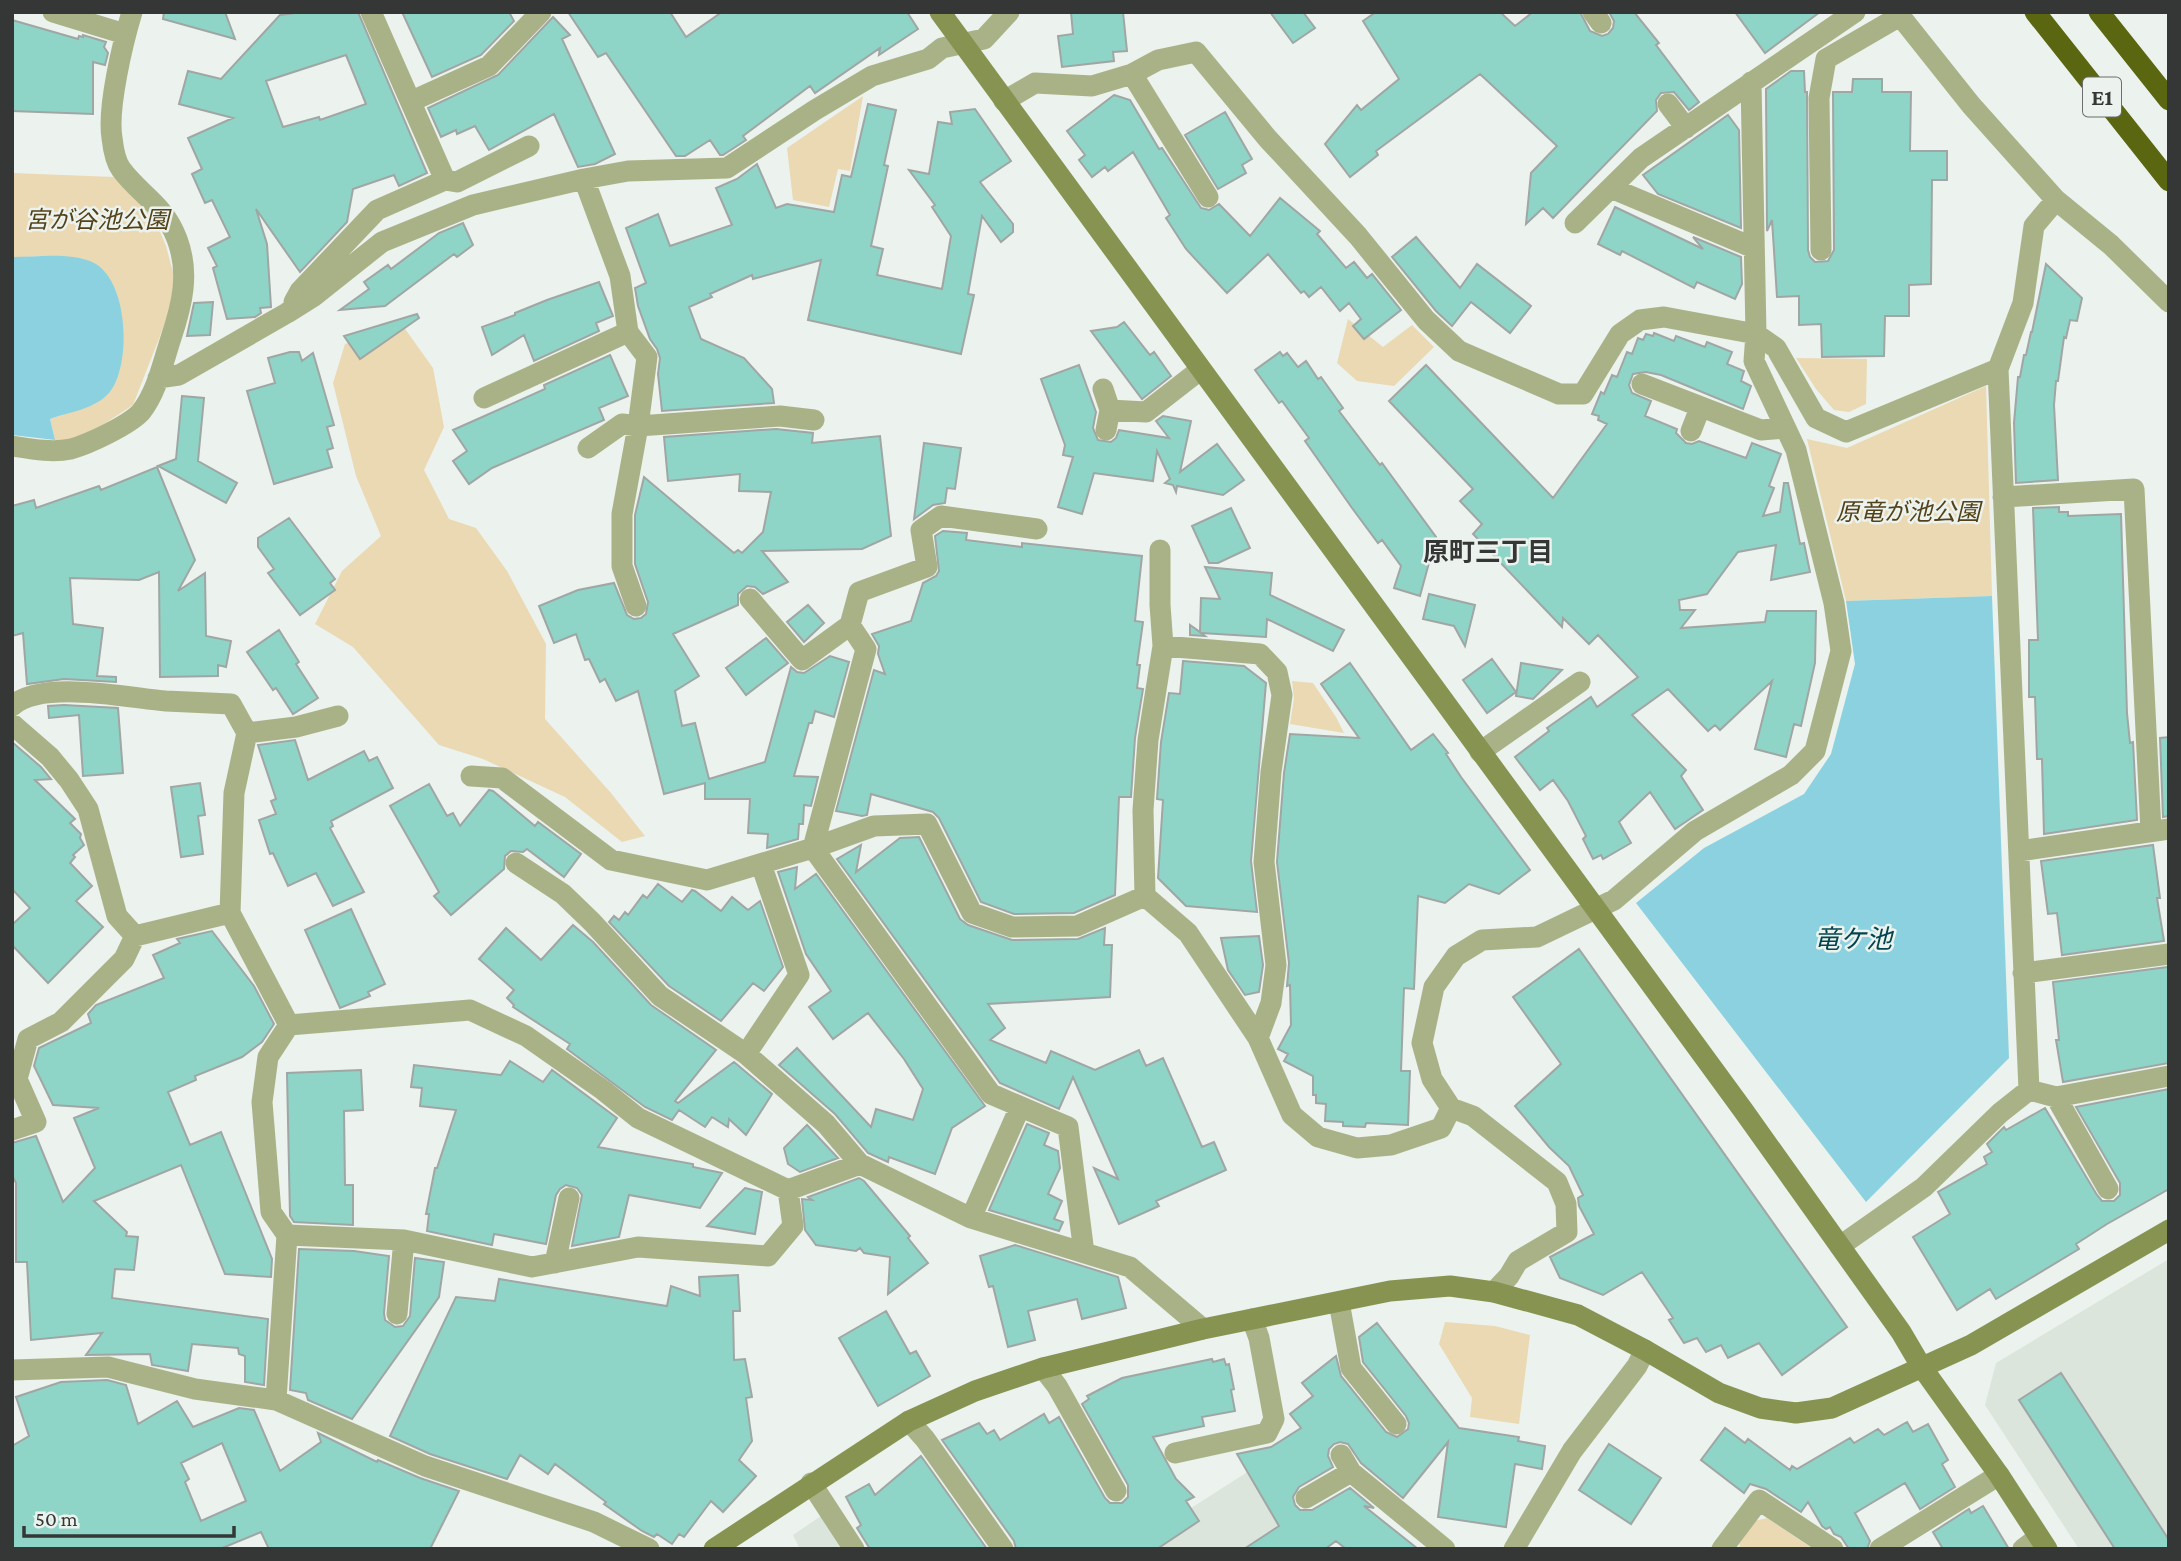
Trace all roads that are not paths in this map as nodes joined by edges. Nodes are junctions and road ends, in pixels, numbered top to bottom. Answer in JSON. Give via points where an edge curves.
{"nodes":[{"id":1,"x":53,"y":12,"type":"edge"},
{"id":2,"x":132,"y":12,"type":"edge"},
{"id":3,"x":371,"y":12,"type":"edge"},
{"id":4,"x":541,"y":12,"type":"edge"},
{"id":5,"x":940,"y":12,"type":"edge"},
{"id":6,"x":1009,"y":12,"type":"edge"},
{"id":7,"x":1855,"y":12,"type":"edge"},
{"id":8,"x":2035,"y":12,"type":"edge"},
{"id":9,"x":2099,"y":12,"type":"edge"},
{"id":10,"x":1899,"y":14,"type":"edge"},
{"id":11,"x":125,"y":34,"type":"junction"},
{"id":12,"x":963,"y":44,"type":"junction"},
{"id":13,"x":1132,"y":74,"type":"junction"},
{"id":14,"x":1751,"y":82,"type":"junction"},
{"id":15,"x":1004,"y":100,"type":"junction"},
{"id":16,"x":2169,"y":100,"type":"edge"},
{"id":17,"x":412,"y":101,"type":"junction"},
{"id":18,"x":1668,"y":104,"type":"dead end"},
{"id":19,"x":1686,"y":128,"type":"junction"},
{"id":20,"x":529,"y":146,"type":"dead end"},
{"id":21,"x":584,"y":179,"type":"junction"},
{"id":22,"x":445,"y":180,"type":"junction"},
{"id":23,"x":2169,"y":181,"type":"edge"},
{"id":24,"x":1611,"y":188,"type":"junction"},
{"id":25,"x":1208,"y":197,"type":"dead end"},
{"id":26,"x":2056,"y":200,"type":"junction"},
{"id":27,"x":1574,"y":223,"type":"dead end"},
{"id":28,"x":1754,"y":248,"type":"junction"},
{"id":29,"x":1821,"y":250,"type":"dead end"},
{"id":30,"x":2169,"y":302,"type":"edge"},
{"id":31,"x":288,"y":313,"type":"junction"},
{"id":32,"x":628,"y":332,"type":"junction"},
{"id":33,"x":1756,"y":334,"type":"junction"},
{"id":34,"x":1998,"y":369,"type":"junction"},
{"id":35,"x":1200,"y":370,"type":"junction"},
{"id":36,"x":158,"y":378,"type":"junction"},
{"id":37,"x":1642,"y":384,"type":"dead end"},
{"id":38,"x":1103,"y":389,"type":"dead end"},
{"id":39,"x":484,"y":398,"type":"dead end"},
{"id":40,"x":1700,"y":408,"type":"junction"},
{"id":41,"x":814,"y":420,"type":"dead end"},
{"id":42,"x":638,"y":426,"type":"junction"},
{"id":43,"x":1784,"y":428,"type":"junction"},
{"id":44,"x":1691,"y":431,"type":"dead end"},
{"id":45,"x":12,"y":446,"type":"edge"},
{"id":46,"x":588,"y":448,"type":"dead end"},
{"id":47,"x":2003,"y":497,"type":"junction"},
{"id":48,"x":1037,"y":529,"type":"dead end"},
{"id":49,"x":1160,"y":550,"type":"dead end"},
{"id":50,"x":750,"y":599,"type":"dead end"},
{"id":51,"x":636,"y":606,"type":"dead end"},
{"id":52,"x":850,"y":625,"type":"junction"},
{"id":53,"x":1163,"y":646,"type":"junction"},
{"id":54,"x":1580,"y":682,"type":"dead end"},
{"id":55,"x":12,"y":706,"type":"edge"},
{"id":56,"x":338,"y":716,"type":"dead end"},
{"id":57,"x":12,"y":724,"type":"edge"},
{"id":58,"x":247,"y":733,"type":"junction"},
{"id":59,"x":1480,"y":752,"type":"junction"},
{"id":60,"x":471,"y":776,"type":"dead end"},
{"id":61,"x":2160,"y":830,"type":"edge"},
{"id":62,"x":813,"y":848,"type":"junction"},
{"id":63,"x":2019,"y":851,"type":"junction"},
{"id":64,"x":516,"y":863,"type":"dead end"},
{"id":65,"x":761,"y":864,"type":"junction"},
{"id":66,"x":1145,"y":896,"type":"junction"},
{"id":67,"x":1595,"y":910,"type":"junction"},
{"id":68,"x":230,"y":913,"type":"junction"},
{"id":69,"x":135,"y":936,"type":"junction"},
{"id":70,"x":2169,"y":954,"type":"edge"},
{"id":71,"x":2023,"y":973,"type":"junction"},
{"id":72,"x":289,"y":1025,"type":"junction"},
{"id":73,"x":1258,"y":1038,"type":"junction"},
{"id":74,"x":747,"y":1054,"type":"junction"},
{"id":75,"x":2169,"y":1076,"type":"edge"},
{"id":76,"x":2029,"y":1090,"type":"junction"},
{"id":77,"x":2056,"y":1097,"type":"junction"},
{"id":78,"x":1020,"y":1107,"type":"junction"},
{"id":79,"x":1451,"y":1108,"type":"junction"},
{"id":80,"x":12,"y":1130,"type":"edge"},
{"id":81,"x":860,"y":1164,"type":"junction"},
{"id":82,"x":2108,"y":1189,"type":"dead end"},
{"id":83,"x":788,"y":1190,"type":"junction"},
{"id":84,"x":569,"y":1198,"type":"dead end"},
{"id":85,"x":971,"y":1218,"type":"junction"},
{"id":86,"x":2169,"y":1230,"type":"edge"},
{"id":87,"x":287,"y":1235,"type":"junction"},
{"id":88,"x":404,"y":1240,"type":"junction"},
{"id":89,"x":1840,"y":1246,"type":"junction"},
{"id":90,"x":1084,"y":1253,"type":"junction"},
{"id":91,"x":555,"y":1263,"type":"junction"},
{"id":92,"x":1494,"y":1293,"type":"junction"},
{"id":93,"x":1339,"y":1302,"type":"junction"},
{"id":94,"x":397,"y":1314,"type":"dead end"},
{"id":95,"x":1252,"y":1319,"type":"junction"},
{"id":96,"x":1203,"y":1329,"type":"junction"},
{"id":97,"x":1645,"y":1350,"type":"junction"},
{"id":98,"x":1921,"y":1366,"type":"junction"},
{"id":99,"x":1043,"y":1368,"type":"junction"},
{"id":100,"x":12,"y":1370,"type":"edge"},
{"id":101,"x":276,"y":1400,"type":"junction"},
{"id":102,"x":909,"y":1421,"type":"junction"},
{"id":103,"x":1396,"y":1424,"type":"dead end"},
{"id":104,"x":1175,"y":1453,"type":"dead end"},
{"id":105,"x":1999,"y":1475,"type":"junction"},
{"id":106,"x":811,"y":1483,"type":"junction"},
{"id":107,"x":1116,"y":1492,"type":"dead end"},
{"id":108,"x":1306,"y":1499,"type":"dead end"},
{"id":109,"x":2036,"y":1545,"type":"edge"},
{"id":110,"x":649,"y":1549,"type":"edge"},
{"id":111,"x":714,"y":1549,"type":"edge"},
{"id":112,"x":854,"y":1549,"type":"edge"},
{"id":113,"x":1003,"y":1549,"type":"edge"},
{"id":114,"x":1445,"y":1549,"type":"edge"},
{"id":115,"x":1514,"y":1549,"type":"edge"},
{"id":116,"x":1722,"y":1549,"type":"edge"},
{"id":117,"x":1833,"y":1549,"type":"edge"},
{"id":118,"x":1880,"y":1549,"type":"edge"}],
"edges":[{"from":1,"to":11,"type":"street"},
{"from":2,"to":11,"type":"street"},
{"from":3,"to":17,"type":"street"},
{"from":4,"to":17,"type":"street","via":[[489,66]]},
{"from":5,"to":12,"type":"street"},
{"from":6,"to":12,"type":"street","via":[[984,39]]},
{"from":7,"to":14,"type":"street"},
{"from":8,"to":23,"type":"highway","number":"E1"},
{"from":9,"to":16,"type":"highway","number":"E1"},
{"from":10,"to":26,"type":"street","via":[[1970,105]]},
{"from":10,"to":29,"type":"street","via":[[1826,59],[1819,98]]},
{"from":11,"to":36,"type":"street","via":[[111,136],[120,167],[159,205],[177,239],[186,278]]},
{"from":12,"to":15,"type":"street"},
{"from":12,"to":21,"type":"street","via":[[872,76],[727,167],[628,171]]},
{"from":13,"to":15,"type":"street","via":[[1092,86],[1035,83]]},
{"from":13,"to":25,"type":"street"},
{"from":13,"to":33,"type":"street","via":[[1158,60],[1196,52],[1426,320],[1459,351],[1559,394],[1583,394],[1620,334],[1640,320],[1664,317]]},
{"from":14,"to":19,"type":"street"},
{"from":14,"to":28,"type":"street"},
{"from":15,"to":35,"type":"street"},
{"from":17,"to":22,"type":"street"},
{"from":18,"to":19,"type":"street"},
{"from":19,"to":24,"type":"street","via":[[1641,158]]},
{"from":20,"to":22,"type":"street","via":[[457,182]]},
{"from":21,"to":31,"type":"street","via":[[473,205],[382,242]]},
{"from":21,"to":32,"type":"street","via":[[620,276]]},
{"from":22,"to":31,"type":"street","via":[[377,210],[300,291]]},
{"from":24,"to":27,"type":"street"},
{"from":24,"to":28,"type":"street"},
{"from":26,"to":30,"type":"street"},
{"from":26,"to":34,"type":"street","via":[[2034,226],[2023,303]]},
{"from":28,"to":33,"type":"street"},
{"from":31,"to":36,"type":"street","via":[[179,375]]},
{"from":32,"to":39,"type":"street"},
{"from":32,"to":42,"type":"street","via":[[647,357]]},
{"from":33,"to":34,"type":"street","via":[[1776,348],[1815,418],[1846,432]]},
{"from":33,"to":43,"type":"street","via":[[1754,361]]},
{"from":34,"to":47,"type":"street"},
{"from":35,"to":38,"type":"street","via":[[1146,412],[1108,420]]},
{"from":35,"to":59,"type":"street"},
{"from":36,"to":45,"type":"street","via":[[142,410],[128,424],[71,449]]},
{"from":37,"to":40,"type":"street"},
{"from":40,"to":43,"type":"street","via":[[1761,430]]},
{"from":40,"to":44,"type":"street"},
{"from":41,"to":42,"type":"street","via":[[780,416]]},
{"from":42,"to":46,"type":"street","via":[[622,424]]},
{"from":42,"to":51,"type":"street","via":[[622,514],[622,566]]},
{"from":43,"to":67,"type":"street","via":[[1796,450],[1817,527],[1841,651],[1815,751],[1791,775],[1695,831],[1614,900]]},
{"from":47,"to":61,"type":"street","via":[[2134,489]]},
{"from":47,"to":63,"type":"street"},
{"from":48,"to":52,"type":"street","via":[[941,516],[922,530],[927,567],[859,593]]},
{"from":49,"to":53,"type":"street"},
{"from":50,"to":52,"type":"street","via":[[802,660]]},
{"from":52,"to":62,"type":"street","via":[[866,649]]},
{"from":53,"to":66,"type":"street","via":[[1143,810]]},
{"from":53,"to":73,"type":"street","via":[[1260,654],[1277,672],[1280,684],[1264,862],[1276,965],[1271,1003]]},
{"from":54,"to":59,"type":"street"},
{"from":55,"to":58,"type":"street","via":[[43,693],[70,691],[231,704]]},
{"from":56,"to":58,"type":"street"},
{"from":57,"to":69,"type":"street","via":[[50,757],[88,809],[117,916]]},
{"from":58,"to":68,"type":"street","via":[[234,793]]},
{"from":59,"to":67,"type":"street"},
{"from":60,"to":65,"type":"street","via":[[502,778],[611,860],[707,880]]},
{"from":61,"to":63,"type":"street"},
{"from":62,"to":65,"type":"street"},
{"from":62,"to":66,"type":"street","via":[[874,826],[927,824],[972,914],[1012,927],[1077,926]]},
{"from":62,"to":78,"type":"street","via":[[990,1094]]},
{"from":63,"to":71,"type":"street"},
{"from":64,"to":74,"type":"street","via":[[563,894],[660,996]]},
{"from":65,"to":74,"type":"street","via":[[799,975]]},
{"from":66,"to":73,"type":"street","via":[[1188,933]]},
{"from":67,"to":79,"type":"street","via":[[1537,937],[1482,940],[1456,956],[1434,987],[1422,1044],[1432,1079]]},
{"from":67,"to":89,"type":"street"},
{"from":68,"to":69,"type":"street"},
{"from":68,"to":72,"type":"street"},
{"from":69,"to":80,"type":"street","via":[[124,959],[61,1022],[28,1039],[17,1080],[36,1122]]},
{"from":70,"to":71,"type":"street"},
{"from":71,"to":76,"type":"street"},
{"from":72,"to":83,"type":"street","via":[[470,1010],[526,1036],[638,1118]]},
{"from":72,"to":87,"type":"street","via":[[268,1057],[262,1102],[271,1212]]},
{"from":73,"to":79,"type":"street","via":[[1292,1115],[1318,1137],[1357,1148],[1391,1146],[1441,1128]]},
{"from":74,"to":81,"type":"street","via":[[827,1124]]},
{"from":75,"to":77,"type":"street"},
{"from":76,"to":77,"type":"street"},
{"from":76,"to":89,"type":"street","via":[[1924,1187]]},
{"from":77,"to":82,"type":"street"},
{"from":78,"to":85,"type":"street"},
{"from":78,"to":90,"type":"street","via":[[1068,1126]]},
{"from":79,"to":92,"type":"street","via":[[1473,1116],[1557,1182],[1566,1204],[1567,1232],[1518,1261]]},
{"from":81,"to":83,"type":"street"},
{"from":81,"to":85,"type":"street"},
{"from":83,"to":91,"type":"street","via":[[793,1226],[768,1256],[638,1247]]},
{"from":84,"to":91,"type":"street"},
{"from":85,"to":90,"type":"street"},
{"from":86,"to":98,"type":"street","via":[[1971,1345]]},
{"from":87,"to":88,"type":"street"},
{"from":87,"to":101,"type":"street"},
{"from":88,"to":91,"type":"street","via":[[533,1268]]},
{"from":88,"to":94,"type":"street"},
{"from":89,"to":98,"type":"street"},
{"from":90,"to":96,"type":"street","via":[[1130,1268]]},
{"from":92,"to":93,"type":"street","via":[[1450,1286],[1390,1291]]},
{"from":92,"to":97,"type":"street","via":[[1578,1315]]},
{"from":93,"to":95,"type":"street"},
{"from":93,"to":103,"type":"street","via":[[1350,1368]]},
{"from":95,"to":96,"type":"street"},
{"from":95,"to":104,"type":"street","via":[[1274,1419],[1267,1433]]},
{"from":96,"to":99,"type":"street"},
{"from":97,"to":98,"type":"street","via":[[1719,1393],[1760,1408],[1796,1413],[1832,1408]]},
{"from":97,"to":115,"type":"street","via":[[1572,1451]]},
{"from":98,"to":105,"type":"street"},
{"from":99,"to":102,"type":"street","via":[[975,1391]]},
{"from":99,"to":107,"type":"street"},
{"from":100,"to":101,"type":"street","via":[[108,1367],[195,1389]]},
{"from":101,"to":110,"type":"street","via":[[425,1466],[594,1522]]},
{"from":102,"to":106,"type":"street"},
{"from":102,"to":113,"type":"street"},
{"from":105,"to":109,"type":"street"},
{"from":105,"to":118,"type":"street"},
{"from":106,"to":111,"type":"street"},
{"from":106,"to":112,"type":"street"},
{"from":108,"to":114,"type":"street","via":[[1346,1463]]},
{"from":116,"to":117,"type":"street","via":[[1759,1500]]}]}
